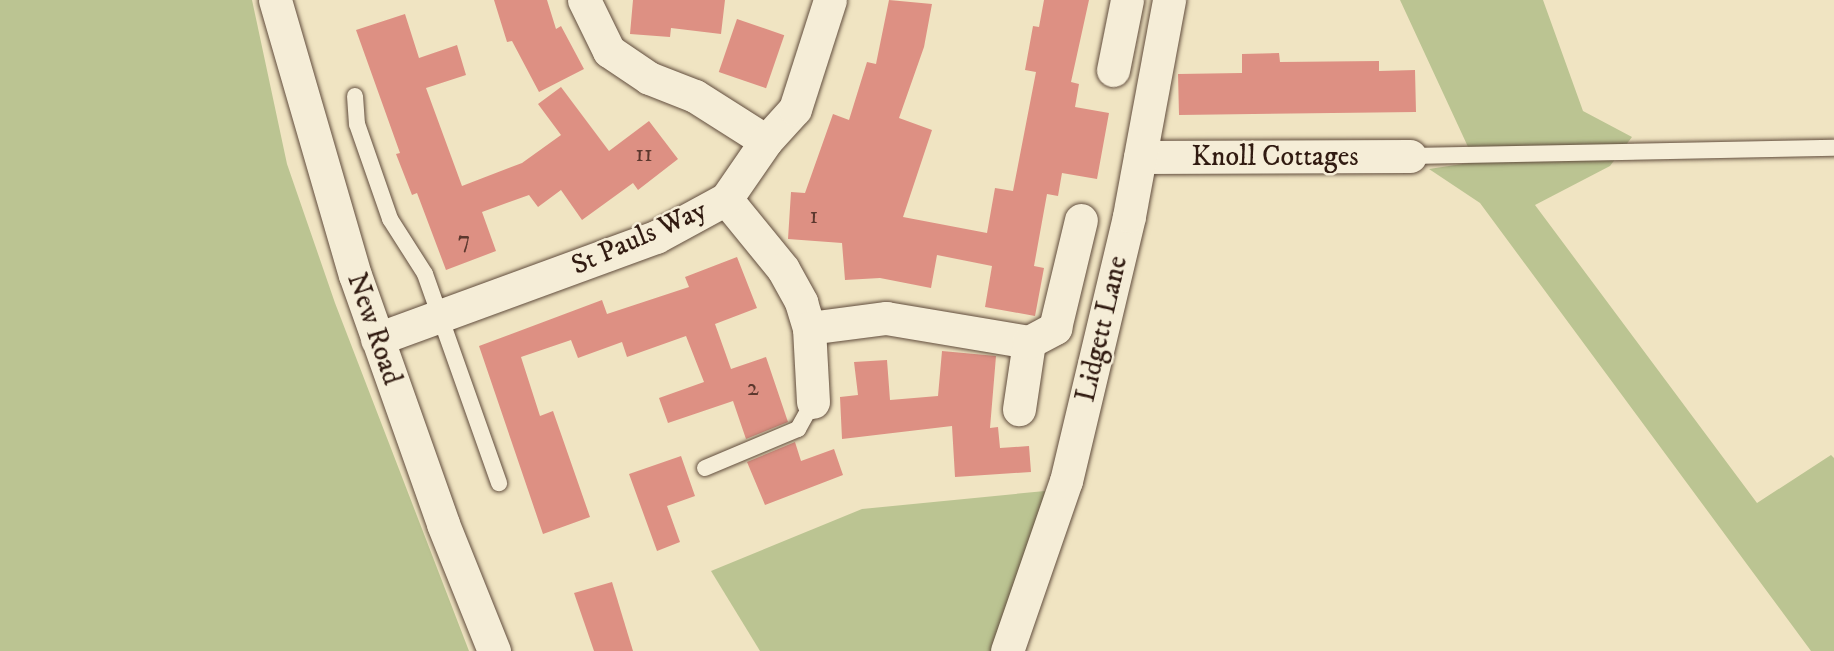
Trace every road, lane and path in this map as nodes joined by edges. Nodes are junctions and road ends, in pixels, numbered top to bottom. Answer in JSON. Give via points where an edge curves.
{"nodes":[{"id":1,"x":275,"y":0,"type":"edge"},
{"id":2,"x":584,"y":0,"type":"edge"},
{"id":3,"x":831,"y":0,"type":"edge"},
{"id":4,"x":1127,"y":0,"type":"edge"},
{"id":5,"x":1169,"y":0,"type":"edge"},
{"id":6,"x":1113,"y":70,"type":"dead end"},
{"id":7,"x":355,"y":96,"type":"dead end"},
{"id":8,"x":766,"y":141,"type":"junction"},
{"id":9,"x":1834,"y":148,"type":"edge"},
{"id":10,"x":1410,"y":156,"type":"joint"},
{"id":11,"x":1140,"y":157,"type":"junction"},
{"id":12,"x":726,"y":199,"type":"junction"},
{"id":13,"x":1081,"y":220,"type":"dead end"},
{"id":14,"x":441,"y":316,"type":"junction"},
{"id":15,"x":809,"y":328,"type":"junction"},
{"id":16,"x":377,"y":339,"type":"junction"},
{"id":17,"x":1029,"y":342,"type":"junction"},
{"id":18,"x":813,"y":402,"type":"joint"},
{"id":19,"x":1019,"y":409,"type":"dead end"},
{"id":20,"x":705,"y":468,"type":"dead end"},
{"id":21,"x":499,"y":483,"type":"dead end"},
{"id":22,"x":494,"y":651,"type":"edge"},
{"id":23,"x":1007,"y":651,"type":"edge"}],
"edges":[{"from":1,"to":16,"type":"street","name":"New Road"},
{"from":2,"to":8,"type":"street","via":[[608,51],[649,78],[695,96]]},
{"from":3,"to":8,"type":"street","name":"St Pauls Way","via":[[795,109]]},
{"from":4,"to":6,"type":"street"},
{"from":5,"to":11,"type":"street","name":"Lidgett Lane"},
{"from":7,"to":14,"type":"lane","via":[[356,124],[390,219],[425,274]]},
{"from":8,"to":12,"type":"street","name":"St Pauls Way"},
{"from":9,"to":10,"type":"lane"},
{"from":10,"to":11,"type":"street","name":"Knoll Cottages"},
{"from":11,"to":23,"type":"street","name":"Lidgett Lane","via":[[1066,481]]},
{"from":12,"to":14,"type":"street","name":"St Pauls Way","via":[[656,237]]},
{"from":12,"to":15,"type":"street","via":[[783,269]]},
{"from":13,"to":17,"type":"street","via":[[1055,328]]},
{"from":14,"to":16,"type":"street","name":"St Pauls Way"},
{"from":14,"to":21,"type":"lane"},
{"from":15,"to":17,"type":"street","via":[[886,318]]},
{"from":15,"to":18,"type":"street"},
{"from":16,"to":22,"type":"street","name":"New Road"},
{"from":17,"to":19,"type":"street"},
{"from":18,"to":20,"type":"lane","via":[[798,429]]}]}
